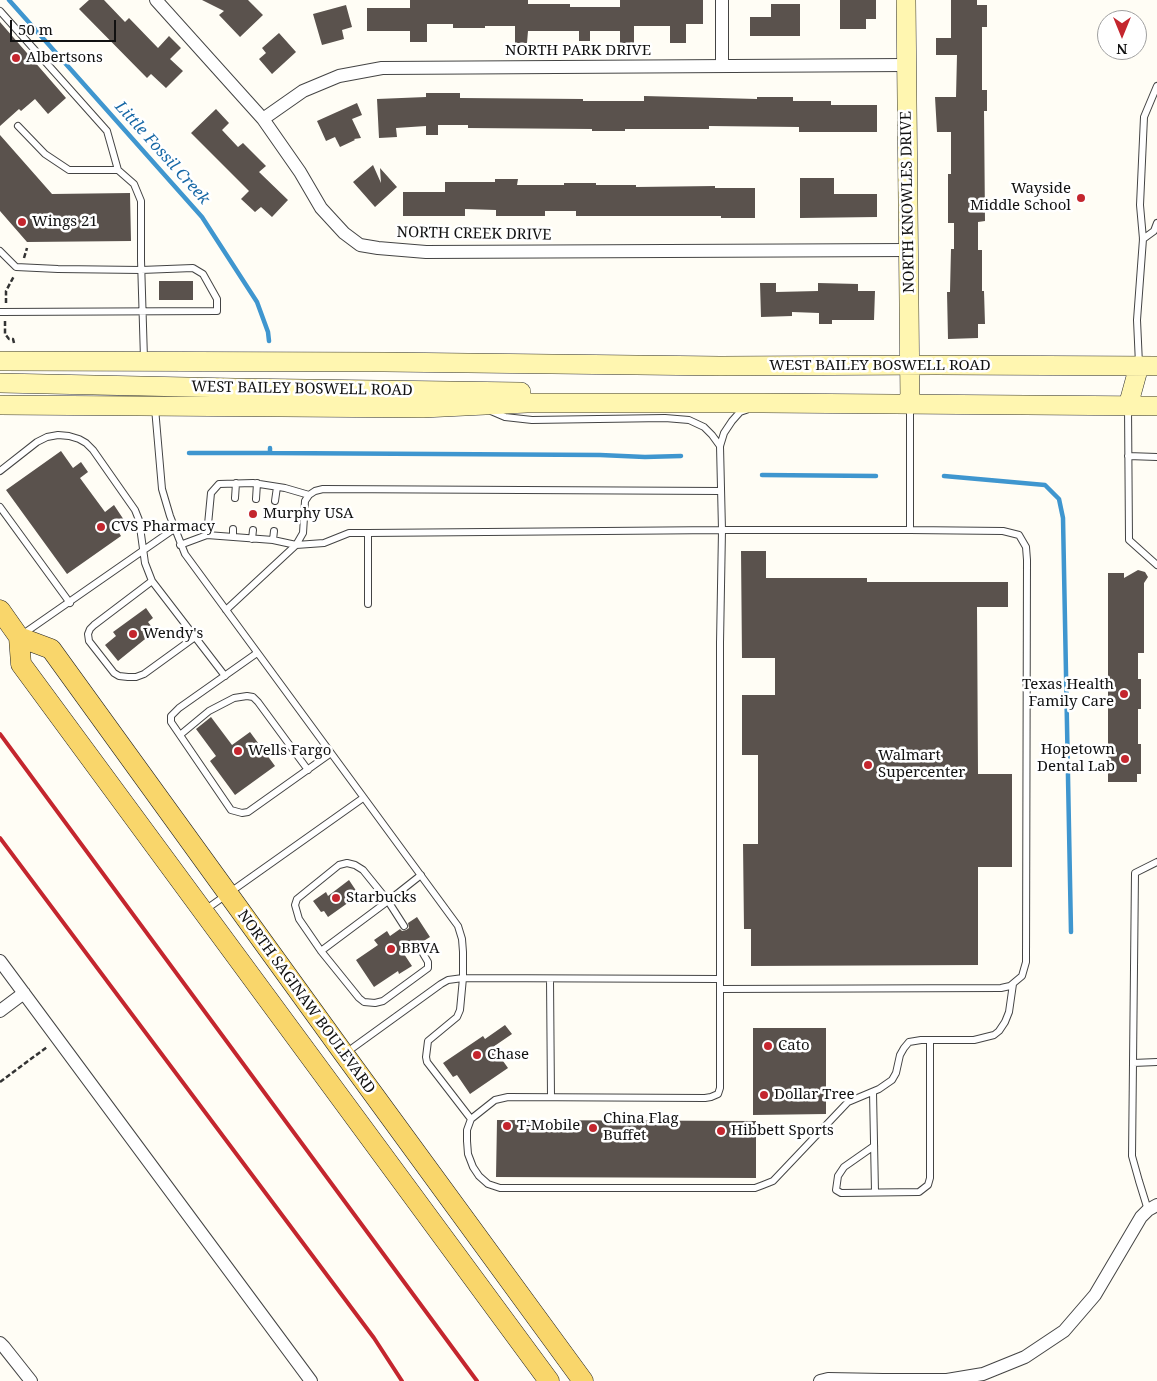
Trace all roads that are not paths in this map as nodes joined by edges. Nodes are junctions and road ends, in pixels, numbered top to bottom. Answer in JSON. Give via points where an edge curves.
{"nodes":[{"id":1,"x":156,"y":0,"type":"edge"},
{"id":2,"x":722,"y":0,"type":"edge"},
{"id":3,"x":906,"y":0,"type":"edge"},
{"id":4,"x":0,"y":11,"type":"edge"},
{"id":5,"x":906,"y":65,"type":"junction"},
{"id":6,"x":722,"y":66,"type":"junction"},
{"id":7,"x":1157,"y":86,"type":"edge"},
{"id":8,"x":263,"y":119,"type":"junction"},
{"id":9,"x":18,"y":126,"type":"dead end"},
{"id":10,"x":118,"y":170,"type":"junction"},
{"id":11,"x":1157,"y":223,"type":"edge"},
{"id":12,"x":1143,"y":239,"type":"junction"},
{"id":13,"x":909,"y":250,"type":"junction"},
{"id":14,"x":0,"y":252,"type":"edge"},
{"id":15,"x":141,"y":270,"type":"junction"},
{"id":16,"x":142,"y":311,"type":"junction"},
{"id":17,"x":3,"y":312,"type":"edge"},
{"id":18,"x":0,"y":361,"type":"edge"},
{"id":19,"x":144,"y":362,"type":"junction"},
{"id":20,"x":602,"y":365,"type":"junction"},
{"id":21,"x":910,"y":365,"type":"junction"},
{"id":22,"x":1148,"y":366,"type":"edge"},
{"id":23,"x":0,"y":372,"type":"edge"},
{"id":24,"x":185,"y":380,"type":"junction"},
{"id":25,"x":0,"y":383,"type":"edge"},
{"id":26,"x":604,"y":403,"type":"junction"},
{"id":27,"x":763,"y":403,"type":"junction"},
{"id":28,"x":910,"y":404,"type":"junction"},
{"id":29,"x":0,"y":405,"type":"edge"},
{"id":30,"x":155,"y":406,"type":"junction"},
{"id":31,"x":477,"y":406,"type":"junction"},
{"id":32,"x":1128,"y":406,"type":"junction"},
{"id":33,"x":1157,"y":406,"type":"edge"},
{"id":34,"x":720,"y":446,"type":"junction"},
{"id":35,"x":1128,"y":456,"type":"junction"},
{"id":36,"x":1157,"y":457,"type":"edge"},
{"id":37,"x":0,"y":471,"type":"edge"},
{"id":38,"x":236,"y":483,"type":"junction"},
{"id":39,"x":257,"y":483,"type":"junction"},
{"id":40,"x":277,"y":487,"type":"junction"},
{"id":41,"x":720,"y":492,"type":"junction"},
{"id":42,"x":309,"y":495,"type":"junction"},
{"id":43,"x":235,"y":498,"type":"dead end"},
{"id":44,"x":256,"y":500,"type":"dead end"},
{"id":45,"x":276,"y":501,"type":"dead end"},
{"id":46,"x":0,"y":507,"type":"edge"},
{"id":47,"x":233,"y":528,"type":"dead end"},
{"id":48,"x":174,"y":529,"type":"junction"},
{"id":49,"x":253,"y":530,"type":"dead end"},
{"id":50,"x":722,"y":530,"type":"junction"},
{"id":51,"x":910,"y":530,"type":"junction"},
{"id":52,"x":274,"y":531,"type":"dead end"},
{"id":53,"x":368,"y":533,"type":"junction"},
{"id":54,"x":207,"y":535,"type":"junction"},
{"id":55,"x":232,"y":537,"type":"junction"},
{"id":56,"x":252,"y":539,"type":"junction"},
{"id":57,"x":272,"y":540,"type":"junction"},
{"id":58,"x":296,"y":544,"type":"junction"},
{"id":59,"x":180,"y":545,"type":"junction"},
{"id":60,"x":144,"y":550,"type":"junction"},
{"id":61,"x":1157,"y":565,"type":"edge"},
{"id":62,"x":152,"y":581,"type":"junction"},
{"id":63,"x":70,"y":603,"type":"junction"},
{"id":64,"x":368,"y":604,"type":"dead end"},
{"id":65,"x":0,"y":610,"type":"edge"},
{"id":66,"x":226,"y":610,"type":"junction"},
{"id":67,"x":195,"y":636,"type":"junction"},
{"id":68,"x":19,"y":637,"type":"junction"},
{"id":69,"x":257,"y":653,"type":"junction"},
{"id":70,"x":225,"y":676,"type":"junction"},
{"id":71,"x":180,"y":735,"type":"junction"},
{"id":72,"x":331,"y":753,"type":"junction"},
{"id":73,"x":308,"y":770,"type":"junction"},
{"id":74,"x":363,"y":798,"type":"junction"},
{"id":75,"x":1157,"y":862,"type":"edge"},
{"id":76,"x":421,"y":875,"type":"junction"},
{"id":77,"x":228,"y":894,"type":"junction"},
{"id":78,"x":388,"y":901,"type":"junction"},
{"id":79,"x":203,"y":912,"type":"junction"},
{"id":80,"x":404,"y":926,"type":"dead end"},
{"id":81,"x":418,"y":945,"type":"dead end"},
{"id":82,"x":321,"y":951,"type":"junction"},
{"id":83,"x":0,"y":961,"type":"edge"},
{"id":84,"x":463,"y":978,"type":"junction"},
{"id":85,"x":550,"y":978,"type":"junction"},
{"id":86,"x":720,"y":980,"type":"junction"},
{"id":87,"x":1013,"y":984,"type":"junction"},
{"id":88,"x":720,"y":989,"type":"junction"},
{"id":89,"x":24,"y":993,"type":"junction"},
{"id":90,"x":0,"y":1011,"type":"edge"},
{"id":91,"x":930,"y":1040,"type":"junction"},
{"id":92,"x":344,"y":1054,"type":"junction"},
{"id":93,"x":1157,"y":1062,"type":"edge"},
{"id":94,"x":1133,"y":1063,"type":"junction"},
{"id":95,"x":873,"y":1092,"type":"junction"},
{"id":96,"x":551,"y":1097,"type":"junction"},
{"id":97,"x":471,"y":1119,"type":"junction"},
{"id":98,"x":874,"y":1146,"type":"junction"},
{"id":99,"x":875,"y":1192,"type":"junction"},
{"id":100,"x":1153,"y":1207,"type":"edge"},
{"id":101,"x":0,"y":1343,"type":"edge"},
{"id":102,"x":31,"y":1381,"type":"edge"},
{"id":103,"x":311,"y":1381,"type":"edge"},
{"id":104,"x":549,"y":1381,"type":"edge"},
{"id":105,"x":583,"y":1381,"type":"edge"},
{"id":106,"x":820,"y":1381,"type":"edge"}],
"edges":[{"from":1,"to":8,"type":"street","name":"NORTH CREEK DRIVE"},
{"from":2,"to":6,"type":"street"},
{"from":3,"to":5,"type":"main road","name":"NORTH KNOWLES DRIVE"},
{"from":4,"to":10,"type":"lane","via":[[107,131]]},
{"from":5,"to":6,"type":"street","name":"NORTH PARK DRIVE"},
{"from":5,"to":13,"type":"main road","name":"NORTH KNOWLES DRIVE"},
{"from":6,"to":8,"type":"street","name":"NORTH PARK DRIVE","via":[[382,68],[339,76],[302,91]]},
{"from":7,"to":12,"type":"lane","via":[[1144,117],[1140,205]]},
{"from":8,"to":13,"type":"street","name":"NORTH CREEK DRIVE","via":[[321,208],[360,245],[426,252]]},
{"from":9,"to":10,"type":"lane","via":[[45,154],[69,170]]},
{"from":10,"to":15,"type":"lane","via":[[134,184],[141,201]]},
{"from":11,"to":12,"type":"lane","via":[[1154,231]]},
{"from":12,"to":22,"type":"lane","via":[[1138,320]]},
{"from":13,"to":21,"type":"main road","name":"NORTH KNOWLES DRIVE"},
{"from":14,"to":15,"type":"lane","via":[[16,267]]},
{"from":15,"to":16,"type":"lane"},
{"from":15,"to":16,"type":"lane","via":[[193,268],[203,274],[217,299],[217,311]]},
{"from":16,"to":17,"type":"lane"},
{"from":16,"to":19,"type":"lane"},
{"from":18,"to":19,"type":"main road","name":"WEST BAILEY BOSWELL ROAD"},
{"from":19,"to":20,"type":"main road","name":"WEST BAILEY BOSWELL ROAD"},
{"from":20,"to":21,"type":"main road","name":"WEST BAILEY BOSWELL ROAD"},
{"from":20,"to":24,"type":"main road","name":"WEST BAILEY BOSWELL ROAD","via":[[538,373]]},
{"from":21,"to":22,"type":"main road","name":"WEST BAILEY BOSWELL ROAD"},
{"from":21,"to":28,"type":"main road","name":"NORTH KNOWLES DRIVE"},
{"from":22,"to":32,"type":"main road"},
{"from":23,"to":24,"type":"main road","name":"WEST BAILEY BOSWELL ROAD"},
{"from":24,"to":25,"type":"main road","name":"WEST BAILEY BOSWELL ROAD"},
{"from":24,"to":26,"type":"main road","name":"WEST BAILEY BOSWELL ROAD","via":[[538,392]]},
{"from":26,"to":27,"type":"main road","name":"WEST BAILEY BOSWELL ROAD"},
{"from":26,"to":31,"type":"main road","name":"WEST BAILEY BOSWELL ROAD"},
{"from":27,"to":28,"type":"main road","name":"WEST BAILEY BOSWELL ROAD"},
{"from":27,"to":34,"type":"lane","via":[[740,412],[724,433]]},
{"from":28,"to":32,"type":"main road","name":"WEST BAILEY BOSWELL ROAD"},
{"from":28,"to":51,"type":"lane"},
{"from":29,"to":30,"type":"main road","name":"WEST BAILEY BOSWELL ROAD"},
{"from":30,"to":31,"type":"main road","name":"WEST BAILEY BOSWELL ROAD"},
{"from":30,"to":48,"type":"lane","via":[[162,489]]},
{"from":31,"to":34,"type":"lane","via":[[505,417],[532,420],[689,420],[704,427]]},
{"from":32,"to":33,"type":"main road","name":"WEST BAILEY BOSWELL ROAD"},
{"from":32,"to":35,"type":"lane"},
{"from":34,"to":41,"type":"lane"},
{"from":35,"to":36,"type":"lane"},
{"from":35,"to":61,"type":"lane","via":[[1129,540]]},
{"from":37,"to":60,"type":"lane","via":[[47,437],[58,435],[79,439],[93,450],[135,510]]},
{"from":38,"to":39,"type":"lane"},
{"from":38,"to":43,"type":"lane"},
{"from":38,"to":54,"type":"lane","via":[[219,484],[211,493]]},
{"from":39,"to":40,"type":"lane"},
{"from":39,"to":44,"type":"lane"},
{"from":40,"to":42,"type":"lane"},
{"from":40,"to":45,"type":"lane"},
{"from":41,"to":42,"type":"lane","via":[[323,489]]},
{"from":41,"to":50,"type":"lane"},
{"from":42,"to":58,"type":"lane","via":[[305,501],[303,533]]},
{"from":46,"to":63,"type":"lane"},
{"from":47,"to":55,"type":"lane"},
{"from":48,"to":59,"type":"lane"},
{"from":48,"to":60,"type":"lane"},
{"from":49,"to":56,"type":"lane"},
{"from":50,"to":51,"type":"lane"},
{"from":50,"to":53,"type":"lane"},
{"from":50,"to":86,"type":"lane"},
{"from":51,"to":87,"type":"lane","via":[[1003,531],[1019,535],[1026,547],[1026,962],[1022,976]]},
{"from":52,"to":57,"type":"lane"},
{"from":53,"to":58,"type":"lane","via":[[349,533],[324,543]]},
{"from":53,"to":64,"type":"lane"},
{"from":54,"to":55,"type":"lane"},
{"from":54,"to":59,"type":"lane"},
{"from":55,"to":56,"type":"lane"},
{"from":56,"to":57,"type":"lane"},
{"from":57,"to":58,"type":"lane"},
{"from":58,"to":66,"type":"lane"},
{"from":59,"to":66,"type":"lane"},
{"from":60,"to":62,"type":"lane"},
{"from":60,"to":63,"type":"lane"},
{"from":62,"to":67,"type":"lane"},
{"from":62,"to":67,"type":"lane","via":[[90,629],[89,641],[114,673],[128,677],[144,674]]},
{"from":63,"to":68,"type":"lane"},
{"from":65,"to":68,"type":"main road"},
{"from":66,"to":69,"type":"lane"},
{"from":67,"to":70,"type":"lane"},
{"from":68,"to":77,"type":"main road","name":"NORTH SAGINAW BOULEVARD","via":[[51,649]]},
{"from":68,"to":79,"type":"main road","name":"NORTH SAGINAW BOULEVARD","via":[[20,664]]},
{"from":69,"to":70,"type":"lane"},
{"from":69,"to":72,"type":"lane"},
{"from":70,"to":71,"type":"lane","via":[[171,716],[171,722]]},
{"from":71,"to":73,"type":"lane","via":[[209,711],[234,698],[253,697]]},
{"from":71,"to":73,"type":"lane","via":[[231,810],[236,812],[248,812]]},
{"from":72,"to":73,"type":"lane"},
{"from":72,"to":74,"type":"lane"},
{"from":74,"to":76,"type":"lane"},
{"from":74,"to":77,"type":"lane"},
{"from":75,"to":94,"type":"lane","via":[[1135,873]]},
{"from":76,"to":78,"type":"lane"},
{"from":76,"to":84,"type":"lane","via":[[458,926],[462,939]]},
{"from":77,"to":79,"type":"lane"},
{"from":77,"to":92,"type":"main road","name":"NORTH SAGINAW BOULEVARD"},
{"from":78,"to":80,"type":"lane"},
{"from":78,"to":82,"type":"lane"},
{"from":78,"to":82,"type":"lane","via":[[363,870],[355,865],[339,865],[297,899],[295,905],[299,919]]},
{"from":79,"to":104,"type":"main road","name":"NORTH SAGINAW BOULEVARD"},
{"from":81,"to":82,"type":"lane","via":[[428,968],[383,1001],[375,1003],[359,998]]},
{"from":83,"to":89,"type":"street"},
{"from":84,"to":85,"type":"lane"},
{"from":84,"to":92,"type":"lane","via":[[441,984]]},
{"from":84,"to":97,"type":"lane","via":[[460,1010],[428,1041],[426,1057]]},
{"from":85,"to":86,"type":"lane"},
{"from":85,"to":96,"type":"lane"},
{"from":86,"to":88,"type":"lane"},
{"from":87,"to":88,"type":"lane","via":[[1001,988]]},
{"from":87,"to":91,"type":"lane","via":[[1009,1012],[994,1035],[974,1040]]},
{"from":88,"to":96,"type":"lane","via":[[718,1094],[705,1098]]},
{"from":89,"to":90,"type":"street"},
{"from":89,"to":103,"type":"street"},
{"from":91,"to":95,"type":"lane","via":[[909,1042],[900,1055],[892,1080]]},
{"from":91,"to":99,"type":"lane","via":[[928,1185],[919,1192]]},
{"from":92,"to":105,"type":"main road","name":"NORTH SAGINAW BOULEVARD"},
{"from":93,"to":94,"type":"lane"},
{"from":94,"to":100,"type":"lane","via":[[1132,1156],[1139,1181]]},
{"from":95,"to":97,"type":"lane","via":[[848,1102],[773,1181],[755,1188],[500,1188],[479,1176],[468,1154],[466,1141]]},
{"from":95,"to":98,"type":"lane"},
{"from":96,"to":97,"type":"lane","via":[[495,1100]]},
{"from":98,"to":99,"type":"lane"},
{"from":98,"to":99,"type":"lane","via":[[844,1167],[838,1176],[836,1190],[840,1193]]},
{"from":100,"to":106,"type":"street","via":[[1141,1217],[1095,1295],[1064,1331],[1025,1357],[983,1374],[947,1380]]},
{"from":101,"to":102,"type":"street"}]}
